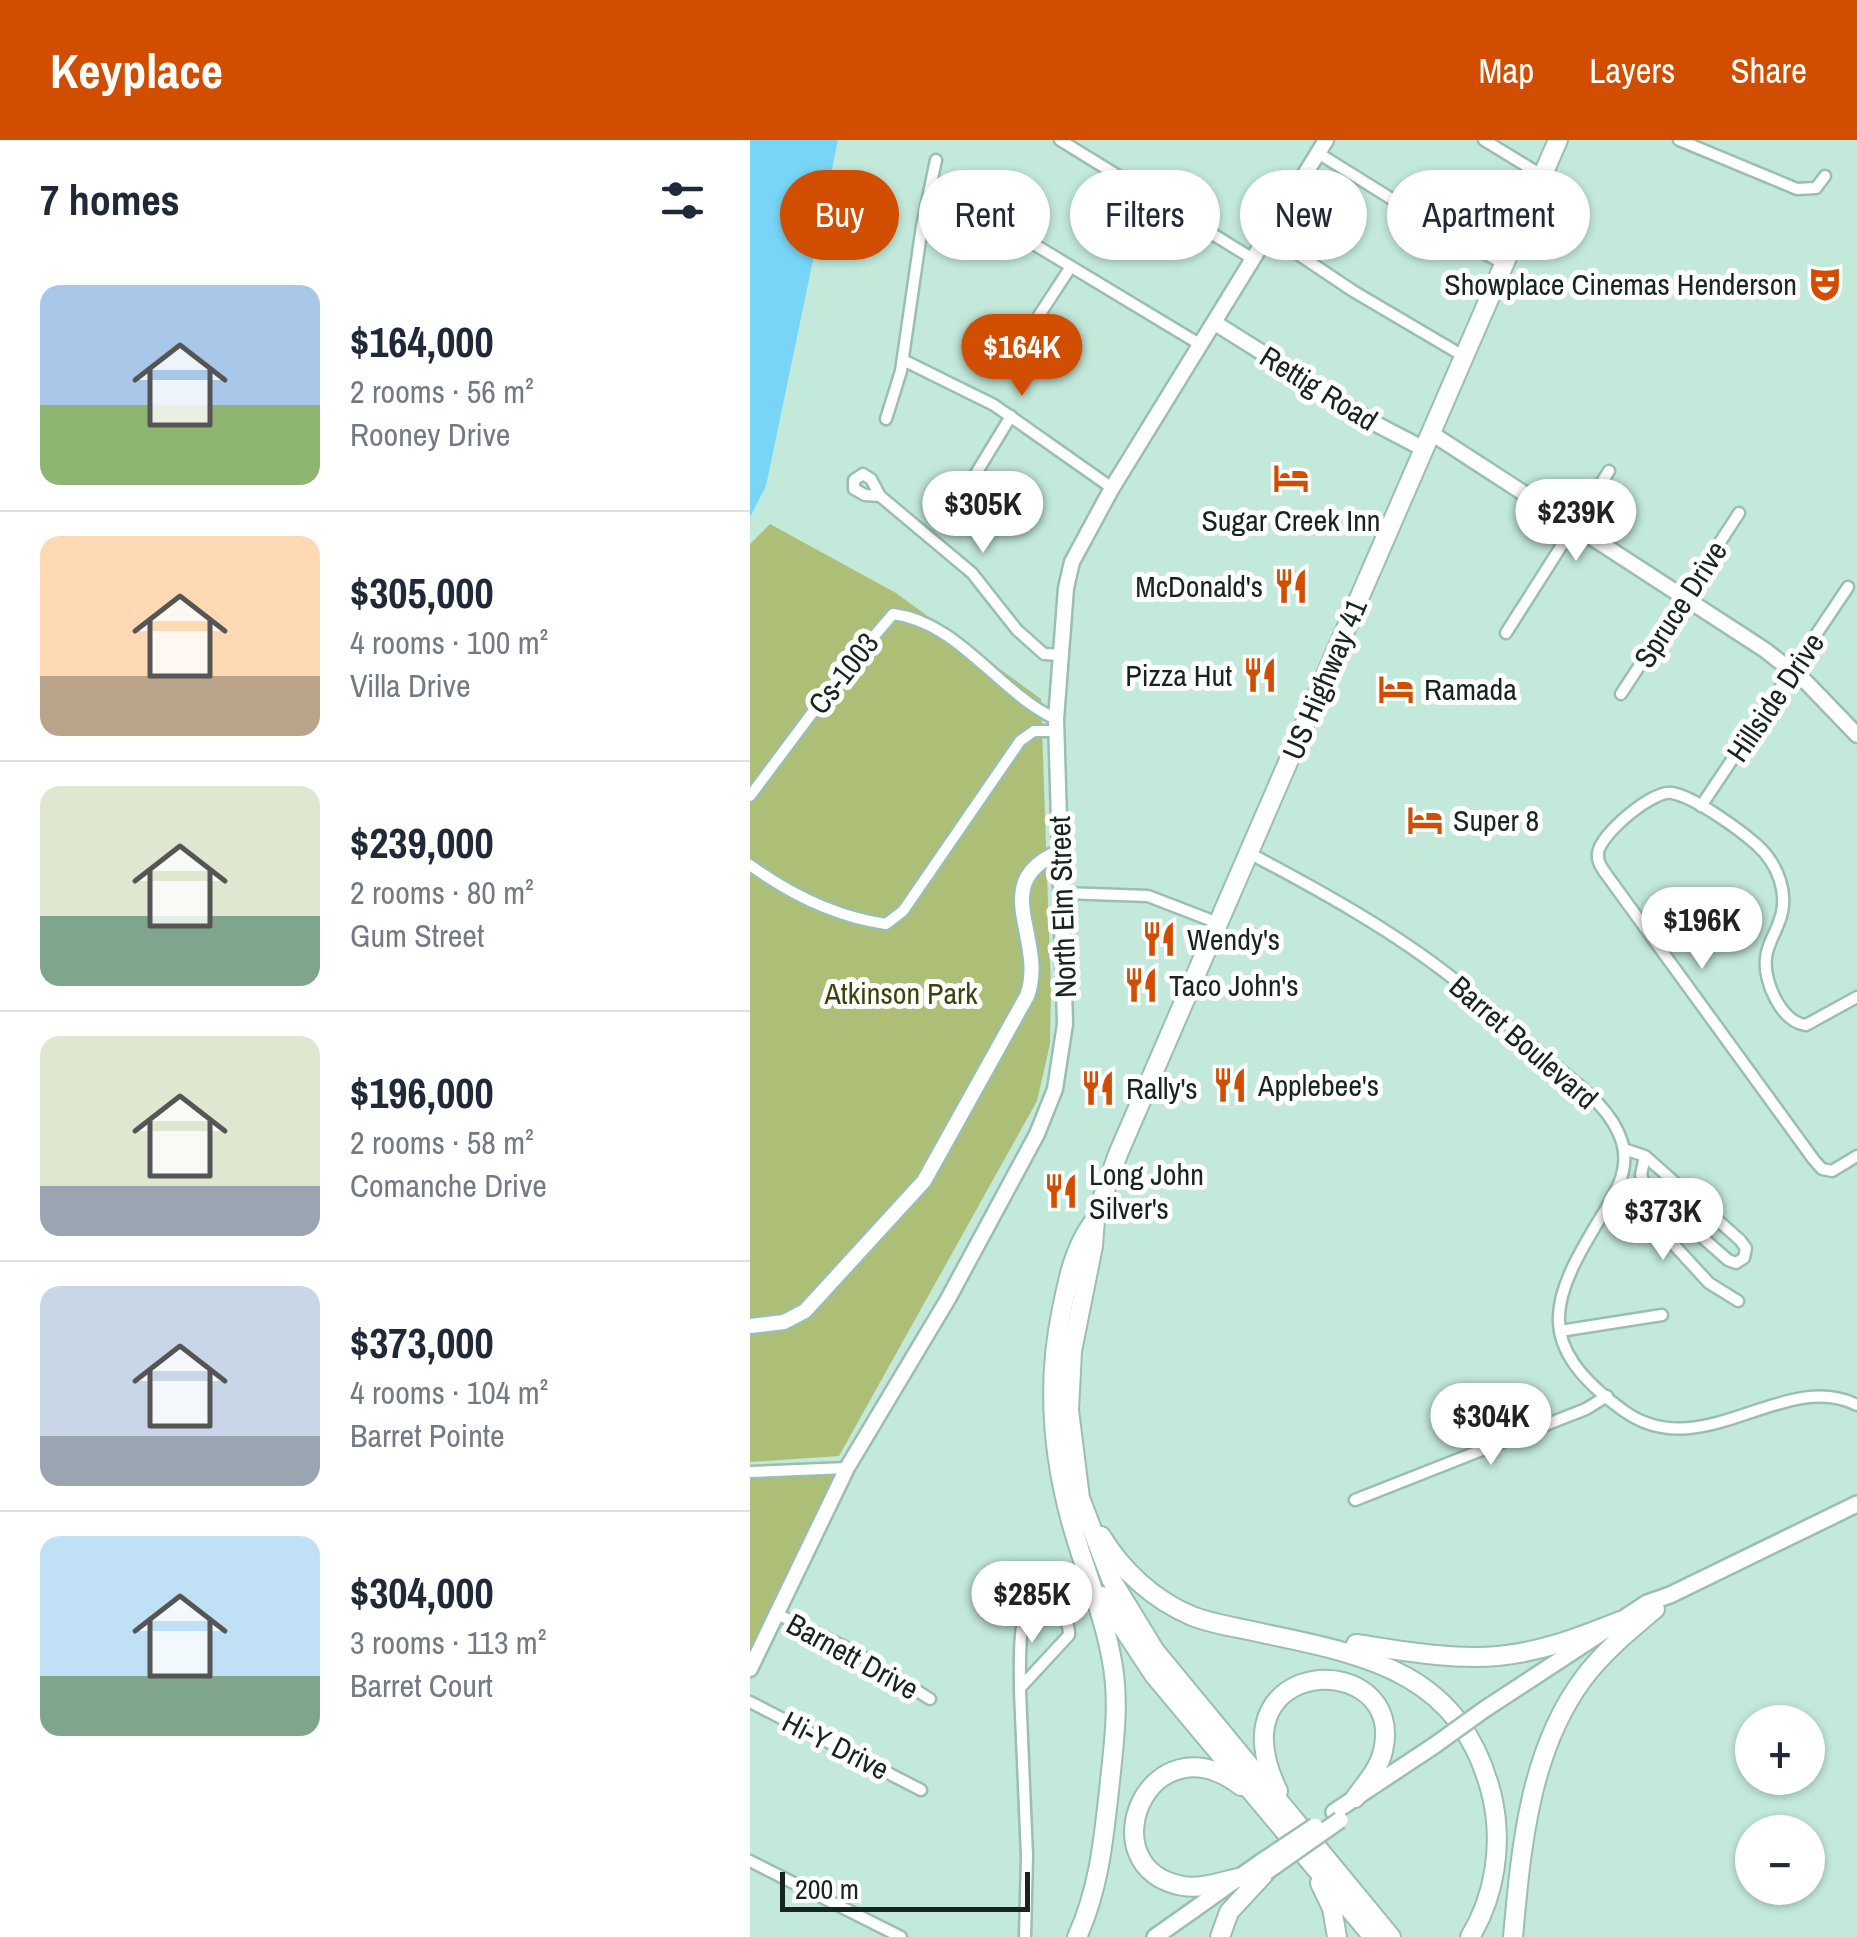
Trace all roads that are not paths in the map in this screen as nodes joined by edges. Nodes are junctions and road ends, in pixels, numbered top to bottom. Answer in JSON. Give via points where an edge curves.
{"nodes":[{"id":1,"x":1060,"y":140,"type":"edge"},
{"id":2,"x":1088,"y":140,"type":"edge"},
{"id":3,"x":1484,"y":140,"type":"edge"},
{"id":4,"x":1558,"y":140,"type":"edge"},
{"id":5,"x":1680,"y":140,"type":"edge"},
{"id":6,"x":1322,"y":146,"type":"edge"},
{"id":7,"x":1080,"y":152,"type":"junction"},
{"id":8,"x":936,"y":160,"type":"dead end"},
{"id":9,"x":1307,"y":170,"type":"edge"},
{"id":10,"x":1533,"y":170,"type":"edge"},
{"id":11,"x":1546,"y":170,"type":"edge"},
{"id":12,"x":1825,"y":176,"type":"dead end"},
{"id":13,"x":1240,"y":250,"type":"edge"},
{"id":14,"x":1050,"y":255,"type":"edge"},
{"id":15,"x":1252,"y":260,"type":"edge"},
{"id":16,"x":1307,"y":260,"type":"edge"},
{"id":17,"x":1507,"y":260,"type":"edge"},
{"id":18,"x":1505,"y":264,"type":"junction"},
{"id":19,"x":1070,"y":268,"type":"junction"},
{"id":20,"x":1215,"y":323,"type":"junction"},
{"id":21,"x":1036,"y":328,"type":"dead end"},
{"id":22,"x":1201,"y":346,"type":"junction"},
{"id":23,"x":1464,"y":356,"type":"junction"},
{"id":24,"x":902,"y":360,"type":"junction"},
{"id":25,"x":1011,"y":416,"type":"junction"},
{"id":26,"x":886,"y":420,"type":"dead end"},
{"id":27,"x":1428,"y":441,"type":"junction"},
{"id":28,"x":1609,"y":471,"type":"dead end"},
{"id":29,"x":972,"y":480,"type":"dead end"},
{"id":30,"x":1112,"y":488,"type":"junction"},
{"id":31,"x":880,"y":496,"type":"dead end"},
{"id":32,"x":1739,"y":513,"type":"dead end"},
{"id":33,"x":1575,"y":526,"type":"junction"},
{"id":34,"x":1848,"y":587,"type":"dead end"},
{"id":35,"x":1686,"y":596,"type":"junction"},
{"id":36,"x":1506,"y":633,"type":"dead end"},
{"id":37,"x":1061,"y":655,"type":"junction"},
{"id":38,"x":1792,"y":670,"type":"junction"},
{"id":39,"x":1620,"y":694,"type":"dead end"},
{"id":40,"x":1057,"y":725,"type":"junction"},
{"id":41,"x":1857,"y":734,"type":"edge"},
{"id":42,"x":750,"y":796,"type":"edge"},
{"id":43,"x":1700,"y":806,"type":"junction"},
{"id":44,"x":1060,"y":852,"type":"junction"},
{"id":45,"x":1248,"y":853,"type":"junction"},
{"id":46,"x":750,"y":865,"type":"edge"},
{"id":47,"x":1063,"y":893,"type":"junction"},
{"id":48,"x":1218,"y":922,"type":"junction"},
{"id":49,"x":1857,"y":997,"type":"edge"},
{"id":50,"x":1624,"y":1149,"type":"junction"},
{"id":51,"x":1645,"y":1156,"type":"junction"},
{"id":52,"x":1857,"y":1156,"type":"edge"},
{"id":53,"x":1620,"y":1186,"type":"junction"},
{"id":54,"x":1095,"y":1219,"type":"junction"},
{"id":55,"x":1738,"y":1300,"type":"dead end"},
{"id":56,"x":1662,"y":1315,"type":"dead end"},
{"id":57,"x":750,"y":1326,"type":"edge"},
{"id":58,"x":1560,"y":1331,"type":"junction"},
{"id":59,"x":1606,"y":1396,"type":"junction"},
{"id":60,"x":1856,"y":1403,"type":"edge"},
{"id":61,"x":847,"y":1468,"type":"junction"},
{"id":62,"x":750,"y":1472,"type":"edge"},
{"id":63,"x":1080,"y":1498,"type":"junction"},
{"id":64,"x":1355,"y":1500,"type":"dead end"},
{"id":65,"x":1857,"y":1504,"type":"edge"},
{"id":66,"x":1087,"y":1570,"type":"junction"},
{"id":67,"x":1670,"y":1595,"type":"junction"},
{"id":68,"x":1655,"y":1609,"type":"junction"},
{"id":69,"x":776,"y":1614,"type":"junction"},
{"id":70,"x":1620,"y":1621,"type":"junction"},
{"id":71,"x":1253,"y":1631,"type":"junction"},
{"id":72,"x":750,"y":1669,"type":"edge"},
{"id":73,"x":1020,"y":1688,"type":"junction"},
{"id":74,"x":930,"y":1698,"type":"dead end"},
{"id":75,"x":750,"y":1702,"type":"edge"},
{"id":76,"x":1487,"y":1713,"type":"junction"},
{"id":77,"x":1437,"y":1748,"type":"junction"},
{"id":78,"x":921,"y":1790,"type":"dead end"},
{"id":79,"x":1355,"y":1798,"type":"junction"},
{"id":80,"x":1264,"y":1806,"type":"junction"},
{"id":81,"x":1337,"y":1816,"type":"junction"},
{"id":82,"x":1293,"y":1818,"type":"junction"},
{"id":83,"x":1306,"y":1856,"type":"junction"},
{"id":84,"x":750,"y":1861,"type":"edge"},
{"id":85,"x":1264,"y":1867,"type":"junction"},
{"id":86,"x":1238,"y":1878,"type":"junction"},
{"id":87,"x":902,"y":1937,"type":"edge"},
{"id":88,"x":1025,"y":1937,"type":"edge"},
{"id":89,"x":1077,"y":1937,"type":"edge"},
{"id":90,"x":1155,"y":1937,"type":"edge"},
{"id":91,"x":1172,"y":1937,"type":"edge"},
{"id":92,"x":1220,"y":1937,"type":"edge"},
{"id":93,"x":1338,"y":1937,"type":"edge"},
{"id":94,"x":1373,"y":1937,"type":"edge"},
{"id":95,"x":1391,"y":1937,"type":"edge"},
{"id":96,"x":1470,"y":1937,"type":"edge"},
{"id":97,"x":1512,"y":1937,"type":"edge"}],
"edges":[{"from":1,"to":7,"type":"street"},
{"from":2,"to":7,"type":"street"},
{"from":3,"to":10,"type":"street"},
{"from":4,"to":11,"type":"highway","name":"US Highway 41"},
{"from":5,"to":12,"type":"street","via":[[1796,190],[1816,188]]},
{"from":6,"to":9,"type":"street","name":"North Elm Street"},
{"from":6,"to":18,"type":"street"},
{"from":7,"to":13,"type":"street"},
{"from":8,"to":24,"type":"street"},
{"from":14,"to":19,"type":"street"},
{"from":15,"to":20,"type":"street","name":"North Elm Street"},
{"from":16,"to":23,"type":"street"},
{"from":17,"to":18,"type":"highway","name":"US Highway 41"},
{"from":18,"to":23,"type":"highway","name":"US Highway 41"},
{"from":19,"to":21,"type":"street"},
{"from":19,"to":22,"type":"street"},
{"from":20,"to":22,"type":"street","name":"North Elm Street"},
{"from":20,"to":27,"type":"street","name":"Rettig Road","via":[[1378,425]]},
{"from":22,"to":30,"type":"street","name":"North Elm Street"},
{"from":23,"to":27,"type":"highway","name":"US Highway 41"},
{"from":24,"to":25,"type":"street"},
{"from":24,"to":26,"type":"street"},
{"from":25,"to":29,"type":"street"},
{"from":25,"to":30,"type":"street"},
{"from":27,"to":33,"type":"street","name":"Rettig Road"},
{"from":27,"to":45,"type":"highway","name":"US Highway 41"},
{"from":28,"to":33,"type":"street"},
{"from":30,"to":37,"type":"street","name":"North Elm Street","via":[[1068,575]]},
{"from":31,"to":37,"type":"street","via":[[972,573],[1016,630],[1044,654]]},
{"from":32,"to":35,"type":"street","name":"Spruce Drive"},
{"from":33,"to":35,"type":"street","name":"Rettig Road"},
{"from":33,"to":36,"type":"street"},
{"from":34,"to":38,"type":"street","name":"Hillside Drive"},
{"from":35,"to":38,"type":"street","name":"Rettig Road"},
{"from":35,"to":39,"type":"street","name":"Spruce Drive"},
{"from":37,"to":40,"type":"street","name":"North Elm Street"},
{"from":38,"to":41,"type":"street","name":"Rettig Road"},
{"from":38,"to":43,"type":"street","name":"Hillside Drive"},
{"from":40,"to":42,"type":"street","name":"Cs-1003","via":[[932,627],[894,614]]},
{"from":40,"to":44,"type":"street","name":"North Elm Street"},
{"from":40,"to":46,"type":"street","via":[[1020,740],[902,911],[886,924],[792,893]]},
{"from":43,"to":49,"type":"street","via":[[1760,848],[1776,871],[1783,906],[1766,971],[1790,1020],[1812,1023]]},
{"from":43,"to":52,"type":"street","via":[[1671,792],[1651,798],[1604,839],[1599,862],[1814,1160],[1832,1171]]},
{"from":44,"to":47,"type":"street","name":"North Elm Street"},
{"from":44,"to":57,"type":"street","via":[[1038,862],[1020,895],[1033,957],[1031,987],[933,1167],[805,1311],[784,1322]]},
{"from":45,"to":48,"type":"highway","name":"US Highway 41"},
{"from":45,"to":50,"type":"street","name":"Barret Boulevard","via":[[1456,980],[1592,1098]]},
{"from":47,"to":48,"type":"street","via":[[1148,896]]},
{"from":47,"to":61,"type":"street","name":"North Elm Street","via":[[1064,1042],[1050,1104],[948,1298]]},
{"from":48,"to":54,"type":"highway","name":"US Highway 41"},
{"from":50,"to":51,"type":"street"},
{"from":50,"to":53,"type":"street"},
{"from":51,"to":51,"type":"street","via":[[1646,1188],[1728,1260],[1744,1258],[1740,1240]]},
{"from":53,"to":55,"type":"street","via":[[1709,1284]]},
{"from":53,"to":58,"type":"street","via":[[1562,1289]]},
{"from":54,"to":63,"type":"highway","via":[[1070,1375]]},
{"from":54,"to":66,"type":"highway","via":[[1072,1266],[1054,1356],[1055,1448]]},
{"from":56,"to":58,"type":"street"},
{"from":58,"to":59,"type":"street","via":[[1577,1366]]},
{"from":59,"to":60,"type":"street","via":[[1634,1417],[1671,1428],[1704,1426],[1812,1397]]},
{"from":59,"to":64,"type":"street","via":[[1586,1410]]},
{"from":61,"to":62,"type":"street"},
{"from":61,"to":69,"type":"street","name":"North Elm Street"},
{"from":63,"to":71,"type":"highway","via":[[1120,1564],[1152,1592],[1189,1615]]},
{"from":63,"to":82,"type":"highway","via":[[1138,1628]]},
{"from":65,"to":67,"type":"main road"},
{"from":66,"to":80,"type":"highway","via":[[1139,1655]]},
{"from":66,"to":89,"type":"highway","via":[[1114,1669],[1116,1718],[1098,1872]]},
{"from":67,"to":68,"type":"main road"},
{"from":67,"to":70,"type":"main road"},
{"from":68,"to":76,"type":"main road"},
{"from":68,"to":97,"type":"highway","via":[[1591,1669],[1554,1726],[1533,1792]]},
{"from":69,"to":72,"type":"street","name":"North Elm Street"},
{"from":69,"to":74,"type":"street","name":"Barnett Drive"},
{"from":70,"to":71,"type":"highway","via":[[1534,1650],[1479,1657]]},
{"from":70,"to":76,"type":"main road"},
{"from":71,"to":96,"type":"highway","via":[[1380,1662],[1411,1678],[1452,1715],[1481,1764],[1497,1836],[1490,1890]]},
{"from":73,"to":73,"type":"street","via":[[1025,1614],[1059,1608],[1069,1624],[1063,1644]]},
{"from":73,"to":88,"type":"street"},
{"from":75,"to":78,"type":"street","name":"Hi-Y Drive"},
{"from":76,"to":77,"type":"main road"},
{"from":77,"to":79,"type":"main road"},
{"from":77,"to":81,"type":"main road"},
{"from":79,"to":81,"type":"main road"},
{"from":79,"to":82,"type":"highway","via":[[1382,1754],[1378,1713],[1366,1695],[1342,1681],[1301,1682],[1279,1698],[1266,1730],[1268,1766]]},
{"from":80,"to":83,"type":"highway"},
{"from":80,"to":86,"type":"highway","via":[[1231,1779],[1198,1768],[1159,1778],[1138,1804],[1135,1843],[1157,1875],[1193,1887]]},
{"from":81,"to":85,"type":"main road","bridge":true},
{"from":82,"to":95,"type":"highway"},
{"from":83,"to":93,"type":"highway","via":[[1332,1908]]},
{"from":83,"to":94,"type":"highway"},
{"from":84,"to":87,"type":"street"},
{"from":85,"to":86,"type":"main road"},
{"from":85,"to":91,"type":"main road"},
{"from":85,"to":92,"type":"highway","via":[[1229,1912]]},
{"from":86,"to":90,"type":"main road"}]}
